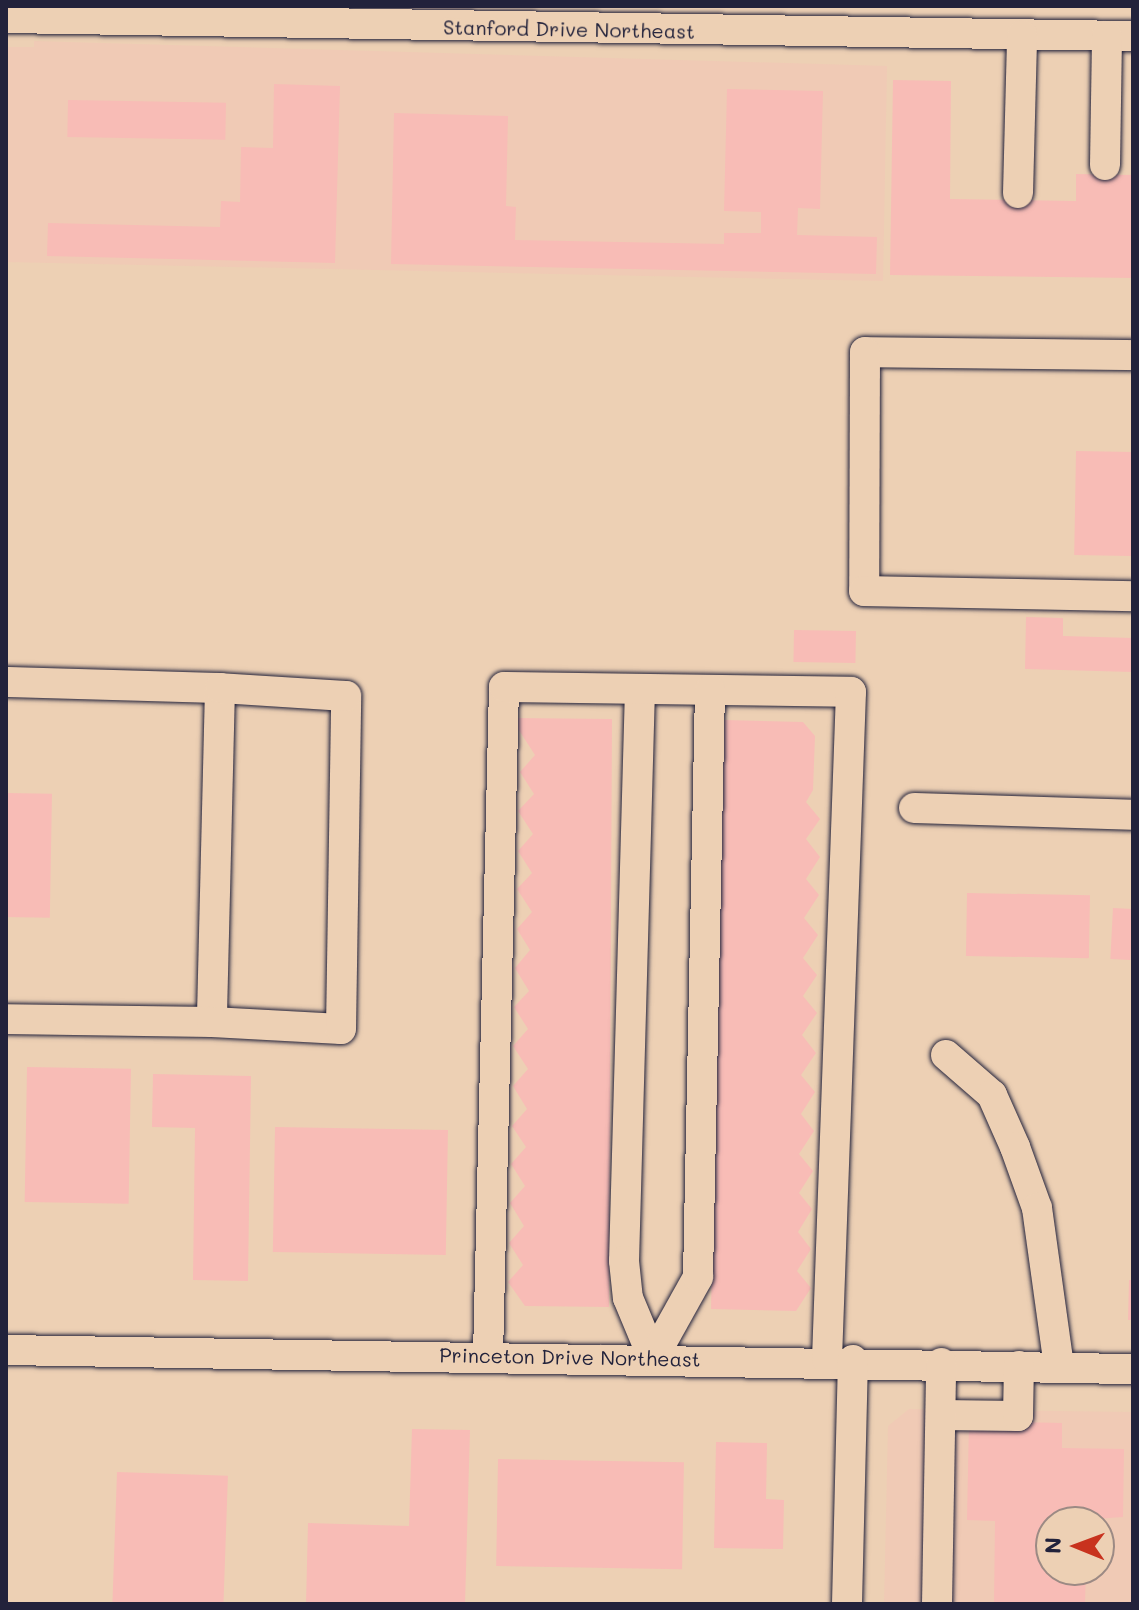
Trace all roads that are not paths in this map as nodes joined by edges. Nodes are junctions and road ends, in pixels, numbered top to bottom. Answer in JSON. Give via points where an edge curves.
{"nodes":[{"id":1,"x":6,"y":18,"type":"edge"},
{"id":2,"x":1022,"y":35,"type":"junction"},
{"id":3,"x":1120,"y":36,"type":"edge"},
{"id":4,"x":1105,"y":165,"type":"dead end"},
{"id":5,"x":1018,"y":193,"type":"dead end"},
{"id":6,"x":1133,"y":355,"type":"edge"},
{"id":7,"x":1133,"y":596,"type":"edge"},
{"id":8,"x":6,"y":682,"type":"edge"},
{"id":9,"x":220,"y":688,"type":"junction"},
{"id":10,"x":640,"y":689,"type":"junction"},
{"id":11,"x":710,"y":690,"type":"junction"},
{"id":12,"x":914,"y":808,"type":"dead end"},
{"id":13,"x":1133,"y":815,"type":"edge"},
{"id":14,"x":6,"y":1019,"type":"edge"},
{"id":15,"x":212,"y":1022,"type":"junction"},
{"id":16,"x":946,"y":1055,"type":"dead end"},
{"id":17,"x":6,"y":1350,"type":"edge"},
{"id":18,"x":488,"y":1356,"type":"junction"},
{"id":19,"x":653,"y":1358,"type":"junction"},
{"id":20,"x":840,"y":1360,"type":"junction"},
{"id":21,"x":941,"y":1363,"type":"junction"},
{"id":22,"x":1019,"y":1366,"type":"junction"},
{"id":23,"x":1059,"y":1367,"type":"junction"},
{"id":24,"x":1133,"y":1369,"type":"edge"},
{"id":25,"x":941,"y":1415,"type":"junction"},
{"id":26,"x":847,"y":1604,"type":"edge"},
{"id":27,"x":937,"y":1604,"type":"edge"}],
"edges":[{"from":1,"to":2,"type":"street","name":"Stanford Drive Northeast"},
{"from":2,"to":3,"type":"street","name":"Stanford Drive Northeast"},
{"from":2,"to":5,"type":"street"},
{"from":3,"to":4,"type":"street"},
{"from":6,"to":7,"type":"street","via":[[865,352],[864,575],[864,591]]},
{"from":8,"to":9,"type":"street"},
{"from":9,"to":15,"type":"street"},
{"from":9,"to":15,"type":"street","via":[[346,696],[341,1029]]},
{"from":10,"to":11,"type":"street"},
{"from":10,"to":18,"type":"street","via":[[504,687]]},
{"from":10,"to":19,"type":"street","via":[[624,1261],[628,1298]]},
{"from":11,"to":19,"type":"street","via":[[698,1277]]},
{"from":11,"to":20,"type":"street","via":[[851,692]]},
{"from":12,"to":13,"type":"street"},
{"from":14,"to":15,"type":"street"},
{"from":16,"to":23,"type":"street","via":[[992,1095],[1015,1147],[1037,1208]]},
{"from":17,"to":18,"type":"street","name":"Princeton Drive Northeast"},
{"from":18,"to":19,"type":"street","name":"Princeton Drive Northeast"},
{"from":19,"to":20,"type":"street","name":"Princeton Drive Northeast"},
{"from":20,"to":21,"type":"street","name":"Princeton Drive Northeast"},
{"from":20,"to":26,"type":"street"},
{"from":21,"to":22,"type":"street","name":"Princeton Drive Northeast"},
{"from":21,"to":25,"type":"street"},
{"from":22,"to":23,"type":"street","name":"Princeton Drive Northeast"},
{"from":22,"to":25,"type":"street","via":[[1018,1416]]},
{"from":23,"to":24,"type":"street","name":"Princeton Drive Northeast"},
{"from":25,"to":27,"type":"street"}]}
